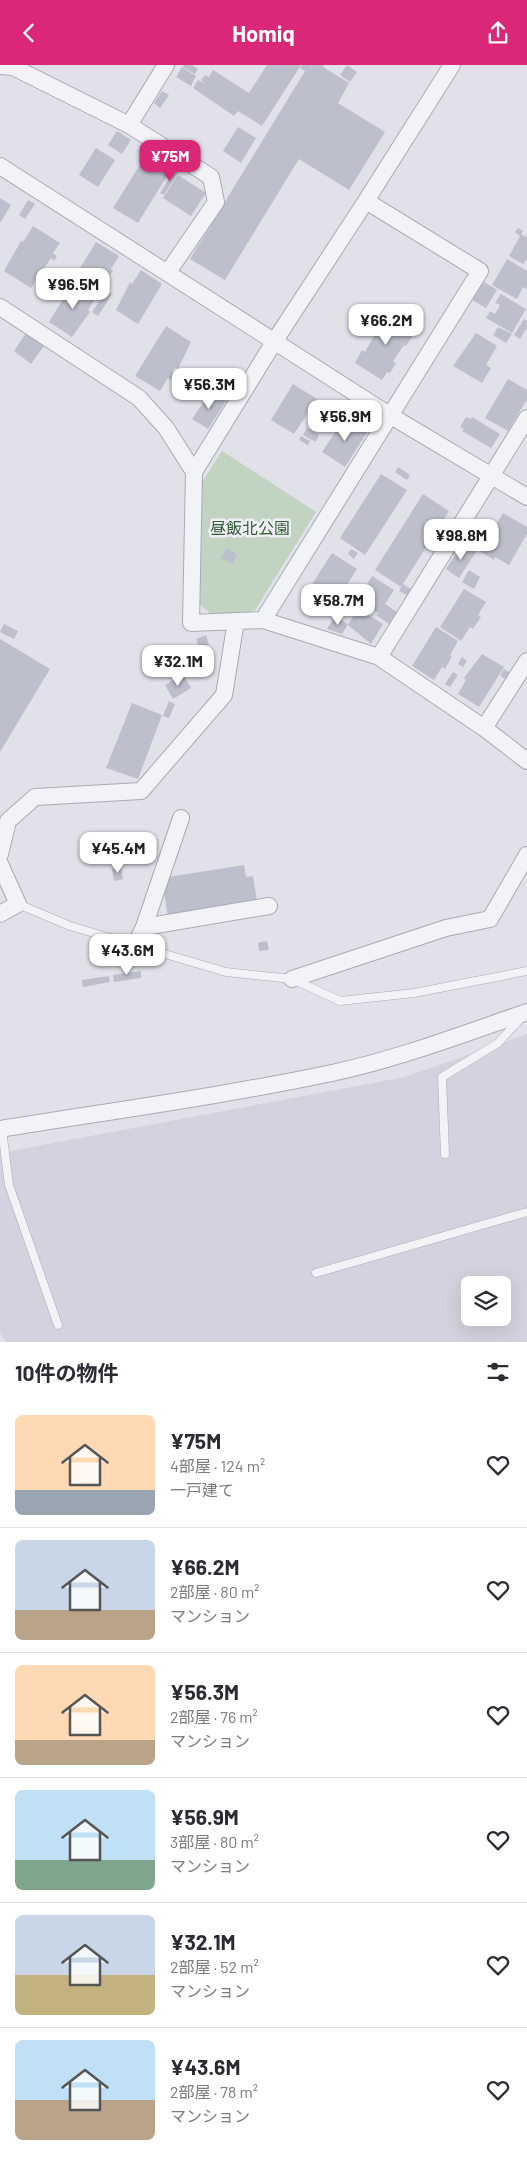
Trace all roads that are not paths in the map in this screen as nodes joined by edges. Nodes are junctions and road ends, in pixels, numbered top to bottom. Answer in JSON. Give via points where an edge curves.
{"nodes":[{"id":1,"x":166,"y":65,"type":"edge"},
{"id":2,"x":452,"y":65,"type":"edge"},
{"id":3,"x":0,"y":66,"type":"edge"},
{"id":4,"x":129,"y":125,"type":"junction"},
{"id":5,"x":0,"y":166,"type":"edge"},
{"id":6,"x":366,"y":201,"type":"junction"},
{"id":7,"x":168,"y":272,"type":"junction"},
{"id":8,"x":0,"y":307,"type":"edge"},
{"id":9,"x":274,"y":342,"type":"junction"},
{"id":10,"x":391,"y":416,"type":"junction"},
{"id":11,"x":527,"y":418,"type":"edge"},
{"id":12,"x":194,"y":472,"type":"junction"},
{"id":13,"x":491,"y":475,"type":"junction"},
{"id":14,"x":527,"y":497,"type":"edge"},
{"id":15,"x":263,"y":620,"type":"junction"},
{"id":16,"x":236,"y":621,"type":"junction"},
{"id":17,"x":378,"y":657,"type":"junction"},
{"id":18,"x":527,"y":661,"type":"edge"},
{"id":19,"x":484,"y":728,"type":"junction"},
{"id":20,"x":527,"y":761,"type":"edge"},
{"id":21,"x":181,"y":818,"type":"dead end"},
{"id":22,"x":0,"y":854,"type":"edge"},
{"id":23,"x":527,"y":855,"type":"edge"},
{"id":24,"x":0,"y":864,"type":"edge"},
{"id":25,"x":18,"y":904,"type":"junction"},
{"id":26,"x":268,"y":906,"type":"dead end"},
{"id":27,"x":0,"y":914,"type":"edge"},
{"id":28,"x":144,"y":927,"type":"junction"},
{"id":29,"x":135,"y":945,"type":"junction"},
{"id":30,"x":527,"y":971,"type":"edge"},
{"id":31,"x":292,"y":979,"type":"junction"},
{"id":32,"x":527,"y":1012,"type":"edge"},
{"id":33,"x":1,"y":1128,"type":"edge"},
{"id":34,"x":445,"y":1153,"type":"dead end"},
{"id":35,"x":527,"y":1212,"type":"edge"},
{"id":36,"x":316,"y":1273,"type":"dead end"},
{"id":37,"x":58,"y":1325,"type":"dead end"}],
"edges":[{"from":1,"to":4,"type":"street"},
{"from":2,"to":6,"type":"street"},
{"from":3,"to":4,"type":"street","via":[[13,67]]},
{"from":4,"to":7,"type":"street","via":[[211,177],[216,202]]},
{"from":5,"to":7,"type":"street"},
{"from":6,"to":9,"type":"street"},
{"from":6,"to":10,"type":"street","via":[[480,271]]},
{"from":7,"to":9,"type":"street"},
{"from":8,"to":12,"type":"street","via":[[139,398],[166,428]]},
{"from":9,"to":10,"type":"street"},
{"from":9,"to":12,"type":"street"},
{"from":10,"to":13,"type":"street"},
{"from":10,"to":15,"type":"street"},
{"from":11,"to":13,"type":"street"},
{"from":12,"to":16,"type":"street","via":[[191,623]]},
{"from":13,"to":14,"type":"street"},
{"from":13,"to":17,"type":"street"},
{"from":15,"to":16,"type":"street"},
{"from":15,"to":17,"type":"street"},
{"from":16,"to":22,"type":"street","via":[[224,695],[141,791],[35,797],[8,821]]},
{"from":17,"to":19,"type":"street"},
{"from":18,"to":19,"type":"street"},
{"from":19,"to":20,"type":"street"},
{"from":21,"to":28,"type":"street"},
{"from":23,"to":31,"type":"street","via":[[490,919],[446,928]]},
{"from":24,"to":25,"type":"street"},
{"from":25,"to":27,"type":"street"},
{"from":25,"to":29,"type":"lane","via":[[70,926]]},
{"from":26,"to":28,"type":"street"},
{"from":28,"to":29,"type":"street"},
{"from":29,"to":31,"type":"lane","via":[[226,972]]},
{"from":30,"to":31,"type":"lane","via":[[414,993],[340,1001]]},
{"from":32,"to":33,"type":"street","via":[[419,1049],[333,1073]]},
{"from":32,"to":34,"type":"lane","via":[[498,1043],[442,1077]]},
{"from":33,"to":37,"type":"lane","via":[[9,1185]]},
{"from":35,"to":36,"type":"lane"}]}
